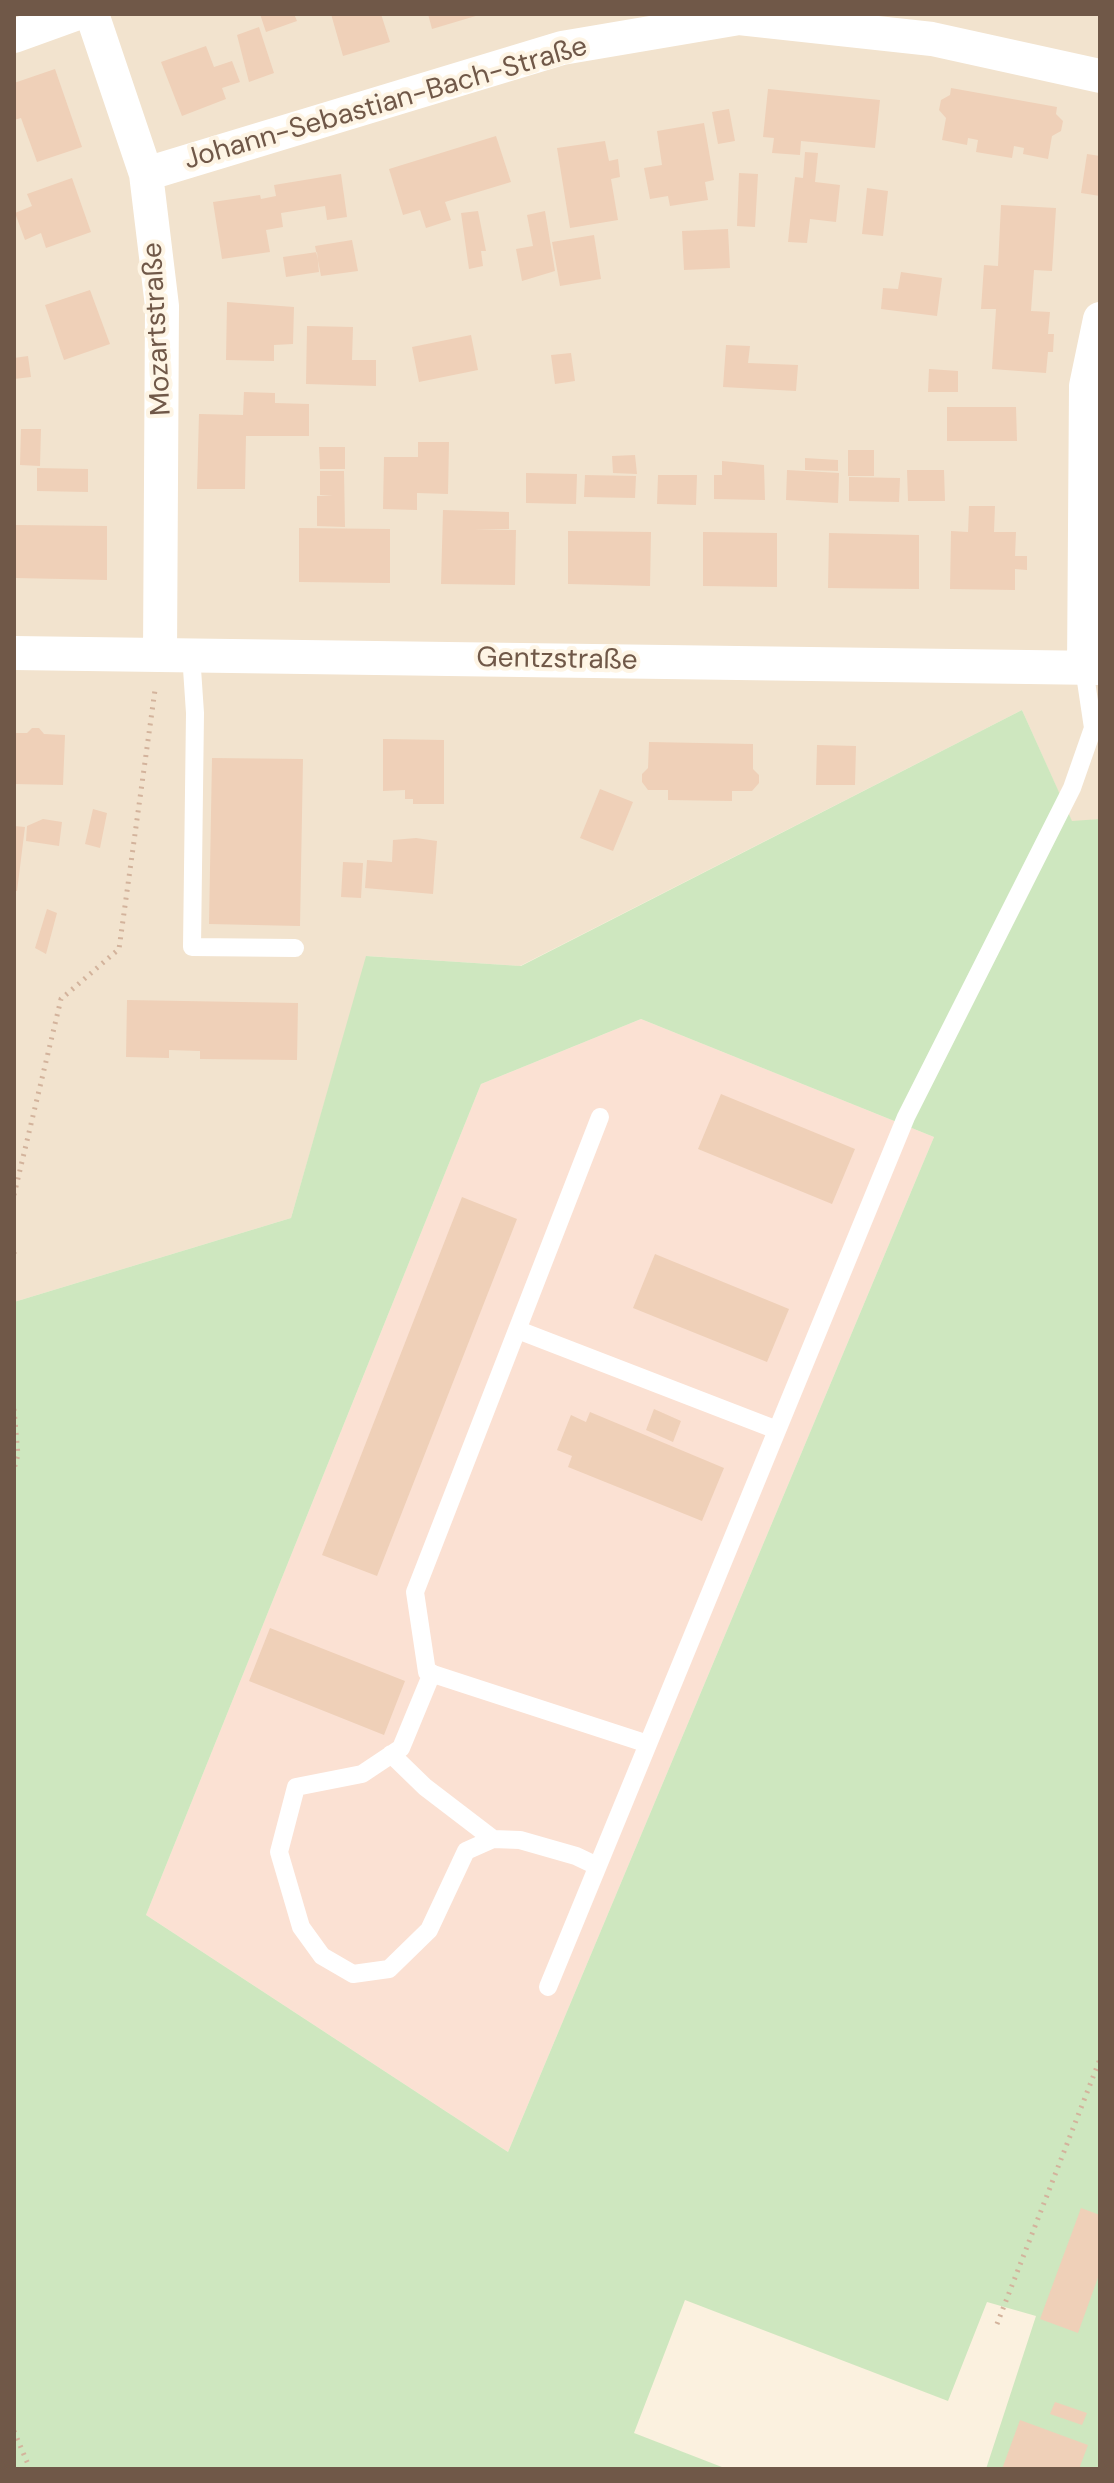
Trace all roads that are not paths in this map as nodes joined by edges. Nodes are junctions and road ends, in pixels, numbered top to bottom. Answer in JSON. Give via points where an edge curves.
{"nodes":[{"id":1,"x":75,"y":14,"type":"edge"},
{"id":2,"x":92,"y":14,"type":"edge"},
{"id":3,"x":14,"y":36,"type":"edge"},
{"id":4,"x":1100,"y":76,"type":"edge"},
{"id":5,"x":146,"y":174,"type":"junction"},
{"id":6,"x":1100,"y":319,"type":"edge"},
{"id":7,"x":14,"y":653,"type":"edge"},
{"id":8,"x":176,"y":654,"type":"junction"},
{"id":9,"x":1092,"y":668,"type":"edge"},
{"id":10,"x":295,"y":948,"type":"dead end"},
{"id":11,"x":600,"y":1117,"type":"dead end"},
{"id":12,"x":518,"y":1330,"type":"junction"},
{"id":13,"x":777,"y":1430,"type":"junction"},
{"id":14,"x":432,"y":1673,"type":"junction"},
{"id":15,"x":648,"y":1744,"type":"junction"},
{"id":16,"x":391,"y":1754,"type":"junction"},
{"id":17,"x":493,"y":1839,"type":"junction"},
{"id":18,"x":597,"y":1866,"type":"junction"},
{"id":19,"x":548,"y":1987,"type":"dead end"}],
"edges":[{"from":1,"to":3,"type":"street"},
{"from":2,"to":5,"type":"street","name":"Mozartstraße"},
{"from":4,"to":5,"type":"street","name":"Johann-Sebastian-Bach-Straße","via":[[932,39],[739,18],[562,48]]},
{"from":5,"to":8,"type":"street","name":"Mozartstraße","via":[[162,306]]},
{"from":6,"to":9,"type":"street","via":[[1086,386]]},
{"from":7,"to":8,"type":"street","name":"Gentzstraße"},
{"from":8,"to":9,"type":"street","name":"Gentzstraße"},
{"from":8,"to":10,"type":"lane","via":[[195,713],[192,947]]},
{"from":9,"to":13,"type":"lane","via":[[1093,728],[1072,788],[906,1117]]},
{"from":11,"to":12,"type":"lane"},
{"from":12,"to":13,"type":"lane"},
{"from":12,"to":14,"type":"lane","via":[[415,1592],[427,1672]]},
{"from":13,"to":15,"type":"lane"},
{"from":14,"to":15,"type":"lane"},
{"from":14,"to":16,"type":"lane","via":[[401,1748]]},
{"from":15,"to":18,"type":"lane"},
{"from":16,"to":17,"type":"lane"},
{"from":16,"to":17,"type":"lane","via":[[362,1774],[296,1787],[279,1852],[301,1927],[322,1956],[353,1974],[389,1969],[429,1930],[466,1851]]},
{"from":17,"to":18,"type":"lane","via":[[520,1840]]},
{"from":18,"to":19,"type":"lane"}]}
